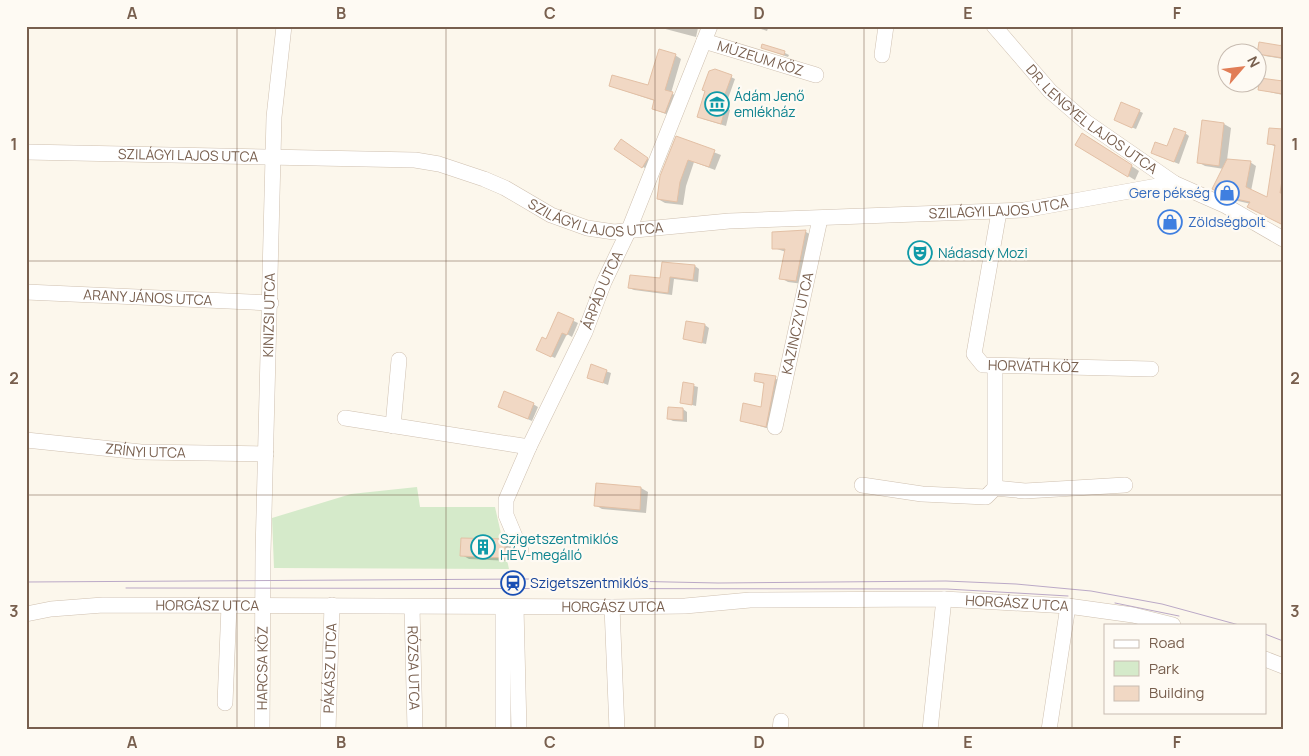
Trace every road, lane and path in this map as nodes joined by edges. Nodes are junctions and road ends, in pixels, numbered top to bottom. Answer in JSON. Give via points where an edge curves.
{"nodes":[{"id":1,"x":284,"y":26,"type":"edge"},
{"id":2,"x":710,"y":26,"type":"edge"},
{"id":3,"x":886,"y":26,"type":"edge"},
{"id":4,"x":994,"y":26,"type":"edge"},
{"id":5,"x":704,"y":41,"type":"junction"},
{"id":6,"x":882,"y":54,"type":"dead end"},
{"id":7,"x":816,"y":76,"type":"dead end"},
{"id":8,"x":26,"y":152,"type":"edge"},
{"id":9,"x":274,"y":159,"type":"junction"},
{"id":10,"x":1143,"y":162,"type":"junction"},
{"id":11,"x":1174,"y":183,"type":"junction"},
{"id":12,"x":1142,"y":188,"type":"junction"},
{"id":13,"x":999,"y":212,"type":"junction"},
{"id":14,"x":820,"y":218,"type":"junction"},
{"id":15,"x":628,"y":232,"type":"junction"},
{"id":16,"x":1283,"y":239,"type":"edge"},
{"id":17,"x":26,"y":292,"type":"edge"},
{"id":18,"x":271,"y":303,"type":"junction"},
{"id":19,"x":399,"y":360,"type":"dead end"},
{"id":20,"x":995,"y":366,"type":"junction"},
{"id":21,"x":1151,"y":370,"type":"dead end"},
{"id":22,"x":344,"y":418,"type":"dead end"},
{"id":23,"x":393,"y":426,"type":"junction"},
{"id":24,"x":776,"y":426,"type":"dead end"},
{"id":25,"x":26,"y":440,"type":"edge"},
{"id":26,"x":529,"y":447,"type":"junction"},
{"id":27,"x":266,"y":454,"type":"junction"},
{"id":28,"x":862,"y":485,"type":"dead end"},
{"id":29,"x":1125,"y":485,"type":"dead end"},
{"id":30,"x":995,"y":488,"type":"junction"},
{"id":31,"x":521,"y":551,"type":"dead end"},
{"id":32,"x":944,"y":599,"type":"junction"},
{"id":33,"x":263,"y":604,"type":"junction"},
{"id":34,"x":332,"y":605,"type":"junction"},
{"id":35,"x":229,"y":606,"type":"junction"},
{"id":36,"x":1068,"y":606,"type":"junction"},
{"id":37,"x":412,"y":607,"type":"junction"},
{"id":38,"x":510,"y":607,"type":"junction"},
{"id":39,"x":612,"y":607,"type":"junction"},
{"id":40,"x":26,"y":614,"type":"edge"},
{"id":41,"x":1168,"y":624,"type":"edge"},
{"id":42,"x":1266,"y":659,"type":"edge"},
{"id":43,"x":1283,"y":666,"type":"edge"},
{"id":44,"x":226,"y":703,"type":"dead end"},
{"id":45,"x":262,"y":730,"type":"edge"},
{"id":46,"x":328,"y":730,"type":"edge"},
{"id":47,"x":416,"y":730,"type":"edge"},
{"id":48,"x":503,"y":730,"type":"edge"},
{"id":49,"x":519,"y":730,"type":"edge"},
{"id":50,"x":616,"y":730,"type":"edge"},
{"id":51,"x":930,"y":730,"type":"edge"},
{"id":52,"x":1050,"y":730,"type":"edge"}],
"edges":[{"from":1,"to":9,"type":"street","name":"KINIZSI UTCA","via":[[274,117]]},
{"from":2,"to":5,"type":"street","name":"ÁRPÁD UTCA"},
{"from":3,"to":6,"type":"street"},
{"from":4,"to":10,"type":"street","name":"DR. LENGYEL LAJOS UTCA","via":[[1050,92]]},
{"from":5,"to":7,"type":"street","name":"MÚZEUM KÖZ"},
{"from":5,"to":15,"type":"street","name":"ÁRPÁD UTCA"},
{"from":8,"to":9,"type":"street","name":"SZILÁGYI LAJOS UTCA"},
{"from":9,"to":15,"type":"street","name":"SZILÁGYI LAJOS UTCA","via":[[392,158],[439,164],[505,188],[551,215],[599,230]]},
{"from":9,"to":18,"type":"street","name":"KINIZSI UTCA"},
{"from":10,"to":11,"type":"street","name":"DR. LENGYEL LAJOS UTCA"},
{"from":10,"to":12,"type":"street"},
{"from":11,"to":12,"type":"street","name":"SZILÁGYI LAJOS UTCA"},
{"from":11,"to":16,"type":"street","name":"DR. LENGYEL LAJOS UTCA","via":[[1226,206]]},
{"from":12,"to":13,"type":"street","name":"SZILÁGYI LAJOS UTCA"},
{"from":13,"to":14,"type":"street","name":"SZILÁGYI LAJOS UTCA"},
{"from":13,"to":20,"type":"street","name":"HORVÁTH KÖZ","via":[[974,354],[983,365]]},
{"from":14,"to":15,"type":"street","name":"SZILÁGYI LAJOS UTCA","via":[[729,221]]},
{"from":14,"to":24,"type":"street","name":"KAZINCZY UTCA"},
{"from":15,"to":26,"type":"street","name":"ÁRPÁD UTCA","via":[[585,332]]},
{"from":17,"to":18,"type":"street","name":"ARANY JÁNOS UTCA"},
{"from":18,"to":27,"type":"street","name":"KINIZSI UTCA"},
{"from":19,"to":23,"type":"street"},
{"from":20,"to":21,"type":"street","name":"HORVÁTH KÖZ"},
{"from":20,"to":30,"type":"street"},
{"from":22,"to":23,"type":"street"},
{"from":23,"to":26,"type":"street"},
{"from":25,"to":27,"type":"street","name":"ZRÍNYI UTCA","via":[[141,452]]},
{"from":26,"to":31,"type":"street","name":"ÁRPÁD UTCA","via":[[504,507]]},
{"from":27,"to":33,"type":"street","name":"KINIZSI UTCA"},
{"from":28,"to":30,"type":"street","via":[[922,494],[986,497]]},
{"from":29,"to":30,"type":"street","via":[[1025,491]]},
{"from":32,"to":36,"type":"street","name":"HORGÁSZ UTCA"},
{"from":32,"to":39,"type":"street","name":"HORGÁSZ UTCA","via":[[750,600],[685,606]]},
{"from":32,"to":51,"type":"street"},
{"from":33,"to":34,"type":"street","name":"HORGÁSZ UTCA"},
{"from":33,"to":35,"type":"street","name":"HORGÁSZ UTCA"},
{"from":33,"to":45,"type":"street","name":"HARCSA KÖZ"},
{"from":34,"to":37,"type":"street","name":"HORGÁSZ UTCA"},
{"from":34,"to":46,"type":"street","name":"PÁKÁSZ UTCA"},
{"from":35,"to":40,"type":"street","name":"HORGÁSZ UTCA","via":[[103,604]]},
{"from":35,"to":44,"type":"street"},
{"from":36,"to":41,"type":"street","name":"HORGÁSZ UTCA","via":[[1133,615]]},
{"from":36,"to":52,"type":"street"},
{"from":37,"to":38,"type":"street","name":"HORGÁSZ UTCA"},
{"from":37,"to":47,"type":"street","name":"RÓZSA UTCA"},
{"from":38,"to":39,"type":"street","name":"HORGÁSZ UTCA"},
{"from":38,"to":48,"type":"street"},
{"from":38,"to":49,"type":"street"},
{"from":39,"to":50,"type":"street"},
{"from":42,"to":43,"type":"street"}]}
